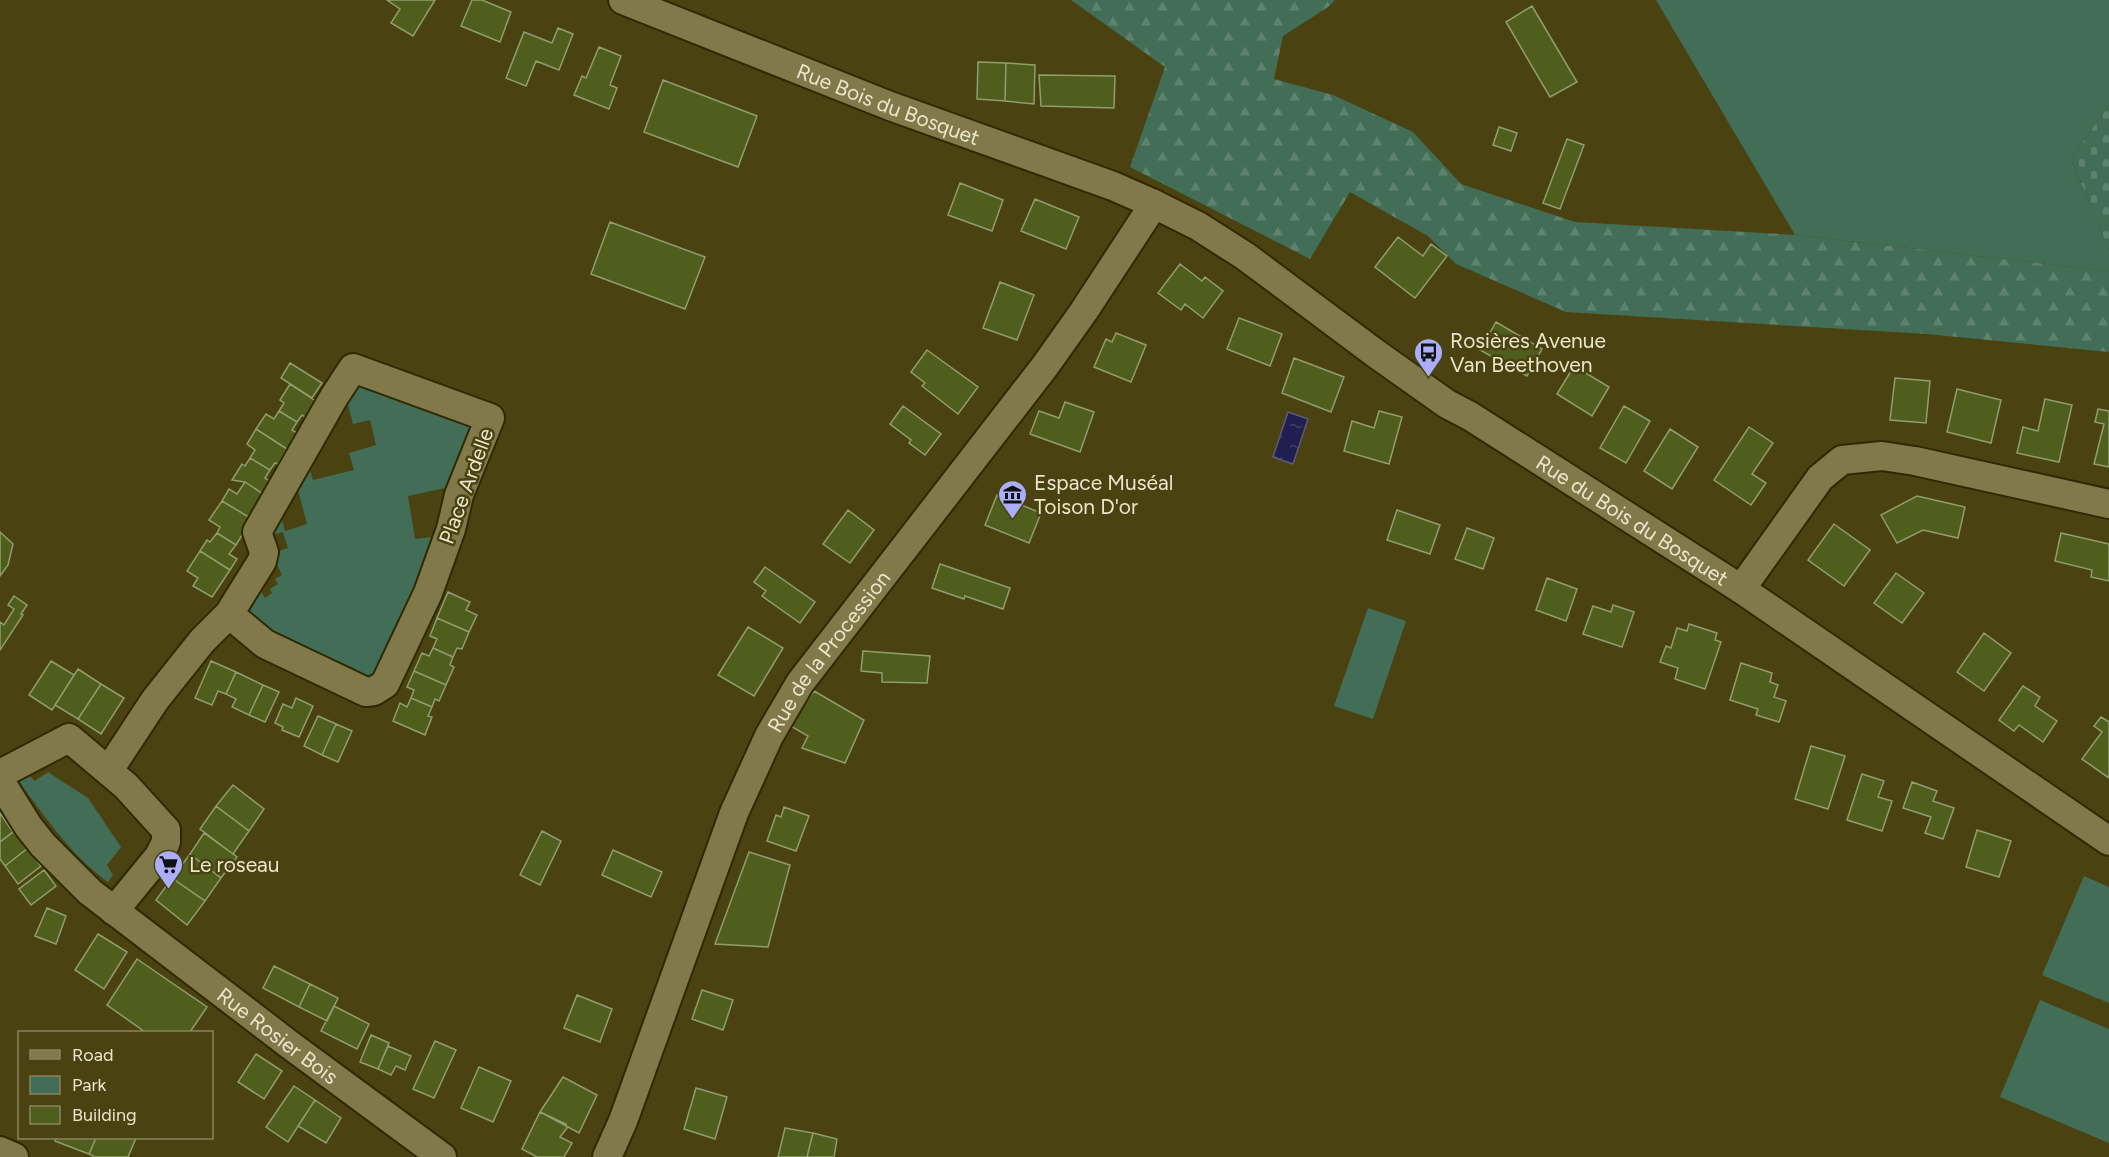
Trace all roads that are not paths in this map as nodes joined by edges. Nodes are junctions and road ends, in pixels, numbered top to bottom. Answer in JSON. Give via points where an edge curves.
{"nodes":[{"id":1,"x":623,"y":0,"type":"edge"},
{"id":2,"x":1154,"y":204,"type":"junction"},
{"id":3,"x":2109,"y":504,"type":"edge"},
{"id":4,"x":1741,"y":589,"type":"junction"},
{"id":5,"x":230,"y":614,"type":"junction"},
{"id":6,"x":109,"y":770,"type":"junction"},
{"id":7,"x":0,"y":774,"type":"edge"},
{"id":8,"x":0,"y":781,"type":"edge"},
{"id":9,"x":2109,"y":841,"type":"edge"},
{"id":10,"x":114,"y":911,"type":"junction"},
{"id":11,"x":0,"y":1151,"type":"edge"},
{"id":12,"x":613,"y":1156,"type":"edge"},
{"id":13,"x":14,"y":1157,"type":"edge"},
{"id":14,"x":442,"y":1157,"type":"edge"}],
"edges":[{"from":1,"to":2,"type":"street","name":"Rue Bois du Bosquet","via":[[890,106]]},
{"from":2,"to":4,"type":"street","name":"Rue du Bois du Bosquet","via":[[1245,256],[1447,404]]},
{"from":2,"to":12,"type":"street","name":"Rue de la Procession","via":[[1045,366],[828,646],[769,736],[718,855]]},
{"from":3,"to":4,"type":"street","via":[[1915,461],[1882,456],[1842,460],[1820,478]]},
{"from":4,"to":9,"type":"street","name":"Rue du Bois du Bosquet"},
{"from":5,"to":5,"type":"street","name":"Place Ardelle","via":[[265,644],[366,692],[385,684],[428,592],[459,495],[490,418],[353,368],[257,532],[264,552],[262,561]]},
{"from":5,"to":6,"type":"street","via":[[202,641],[155,700]]},
{"from":6,"to":7,"type":"street","via":[[69,738]]},
{"from":6,"to":10,"type":"street","via":[[166,830],[166,842],[159,856]]},
{"from":8,"to":10,"type":"street","name":"Rue Rosier Bois","via":[[43,845]]},
{"from":10,"to":14,"type":"street","name":"Rue Rosier Bois"},
{"from":11,"to":13,"type":"street"}]}
